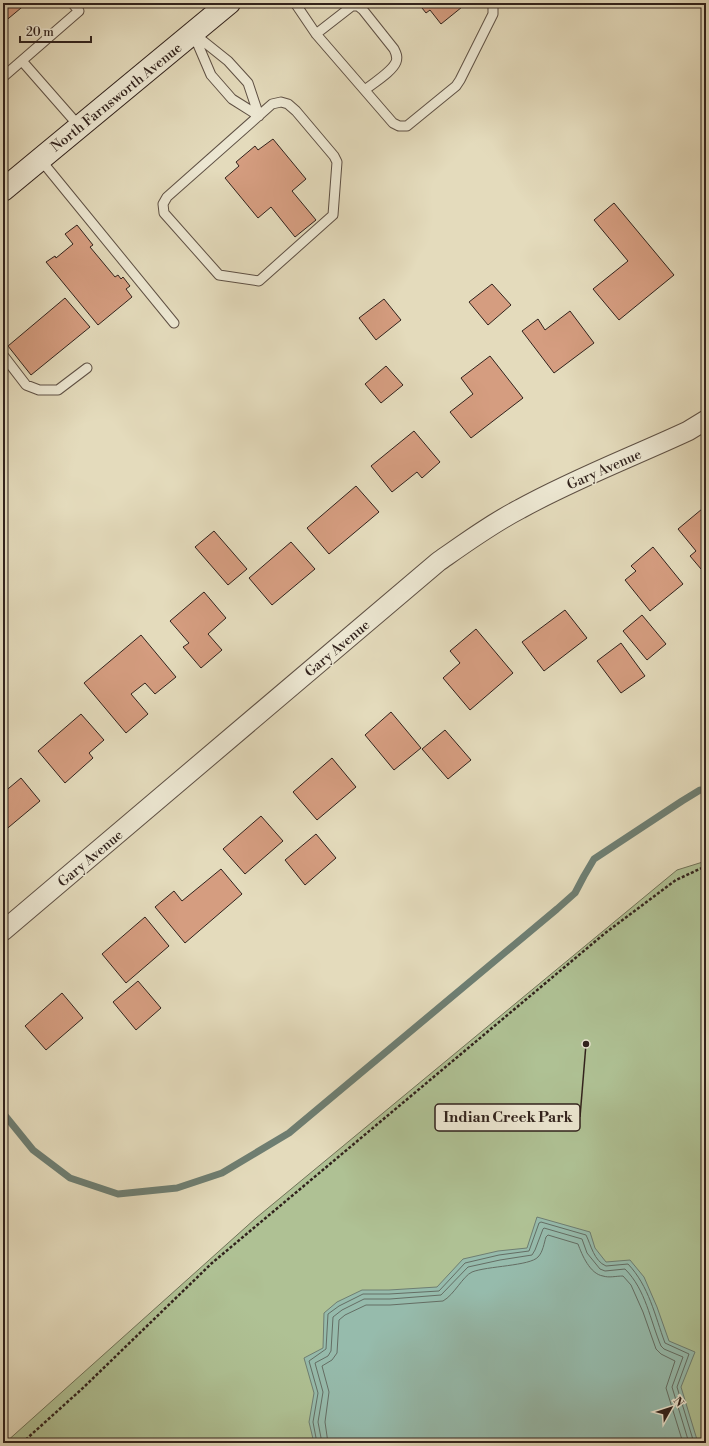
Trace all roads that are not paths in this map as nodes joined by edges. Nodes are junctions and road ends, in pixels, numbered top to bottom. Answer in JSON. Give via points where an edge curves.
{"nodes":[{"id":1,"x":72,"y":3,"type":"edge"},
{"id":2,"x":229,"y":3,"type":"edge"},
{"id":3,"x":295,"y":3,"type":"edge"},
{"id":4,"x":493,"y":3,"type":"edge"},
{"id":5,"x":193,"y":33,"type":"junction"},
{"id":6,"x":316,"y":34,"type":"junction"},
{"id":7,"x":22,"y":60,"type":"junction"},
{"id":8,"x":3,"y":77,"type":"edge"},
{"id":9,"x":365,"y":90,"type":"junction"},
{"id":10,"x":259,"y":116,"type":"junction"},
{"id":11,"x":79,"y":126,"type":"junction"},
{"id":12,"x":40,"y":159,"type":"junction"},
{"id":13,"x":3,"y":190,"type":"edge"},
{"id":14,"x":174,"y":324,"type":"dead end"},
{"id":15,"x":3,"y":355,"type":"edge"},
{"id":16,"x":87,"y":368,"type":"dead end"},
{"id":17,"x":706,"y":420,"type":"edge"},
{"id":18,"x":3,"y":931,"type":"edge"}],
"edges":[{"from":1,"to":7,"type":"lane","via":[[79,11]]},
{"from":2,"to":5,"type":"main road","name":"North Farnsworth Avenue"},
{"from":3,"to":6,"type":"lane"},
{"from":4,"to":9,"type":"lane","via":[[493,14],[456,86],[407,126],[393,123]]},
{"from":5,"to":10,"type":"lane","via":[[228,61],[248,83]]},
{"from":5,"to":10,"type":"lane","via":[[211,75],[232,99]]},
{"from":5,"to":11,"type":"main road","name":"North Farnsworth Avenue"},
{"from":6,"to":9,"type":"lane"},
{"from":6,"to":9,"type":"lane","via":[[352,6],[358,6],[363,10],[397,56],[392,69]]},
{"from":7,"to":8,"type":"lane"},
{"from":7,"to":11,"type":"lane"},
{"from":10,"to":10,"type":"lane","via":[[167,197],[163,204],[164,213],[218,275],[259,281],[333,214],[337,162],[288,104],[272,104]]},
{"from":11,"to":12,"type":"main road","name":"North Farnsworth Avenue"},
{"from":12,"to":13,"type":"main road","name":"North Farnsworth Avenue"},
{"from":12,"to":14,"type":"lane"},
{"from":15,"to":16,"type":"lane","via":[[26,384],[39,390],[58,390]]},
{"from":17,"to":18,"type":"street","name":"Gary Avenue","via":[[688,431],[520,508],[438,562]]}]}
